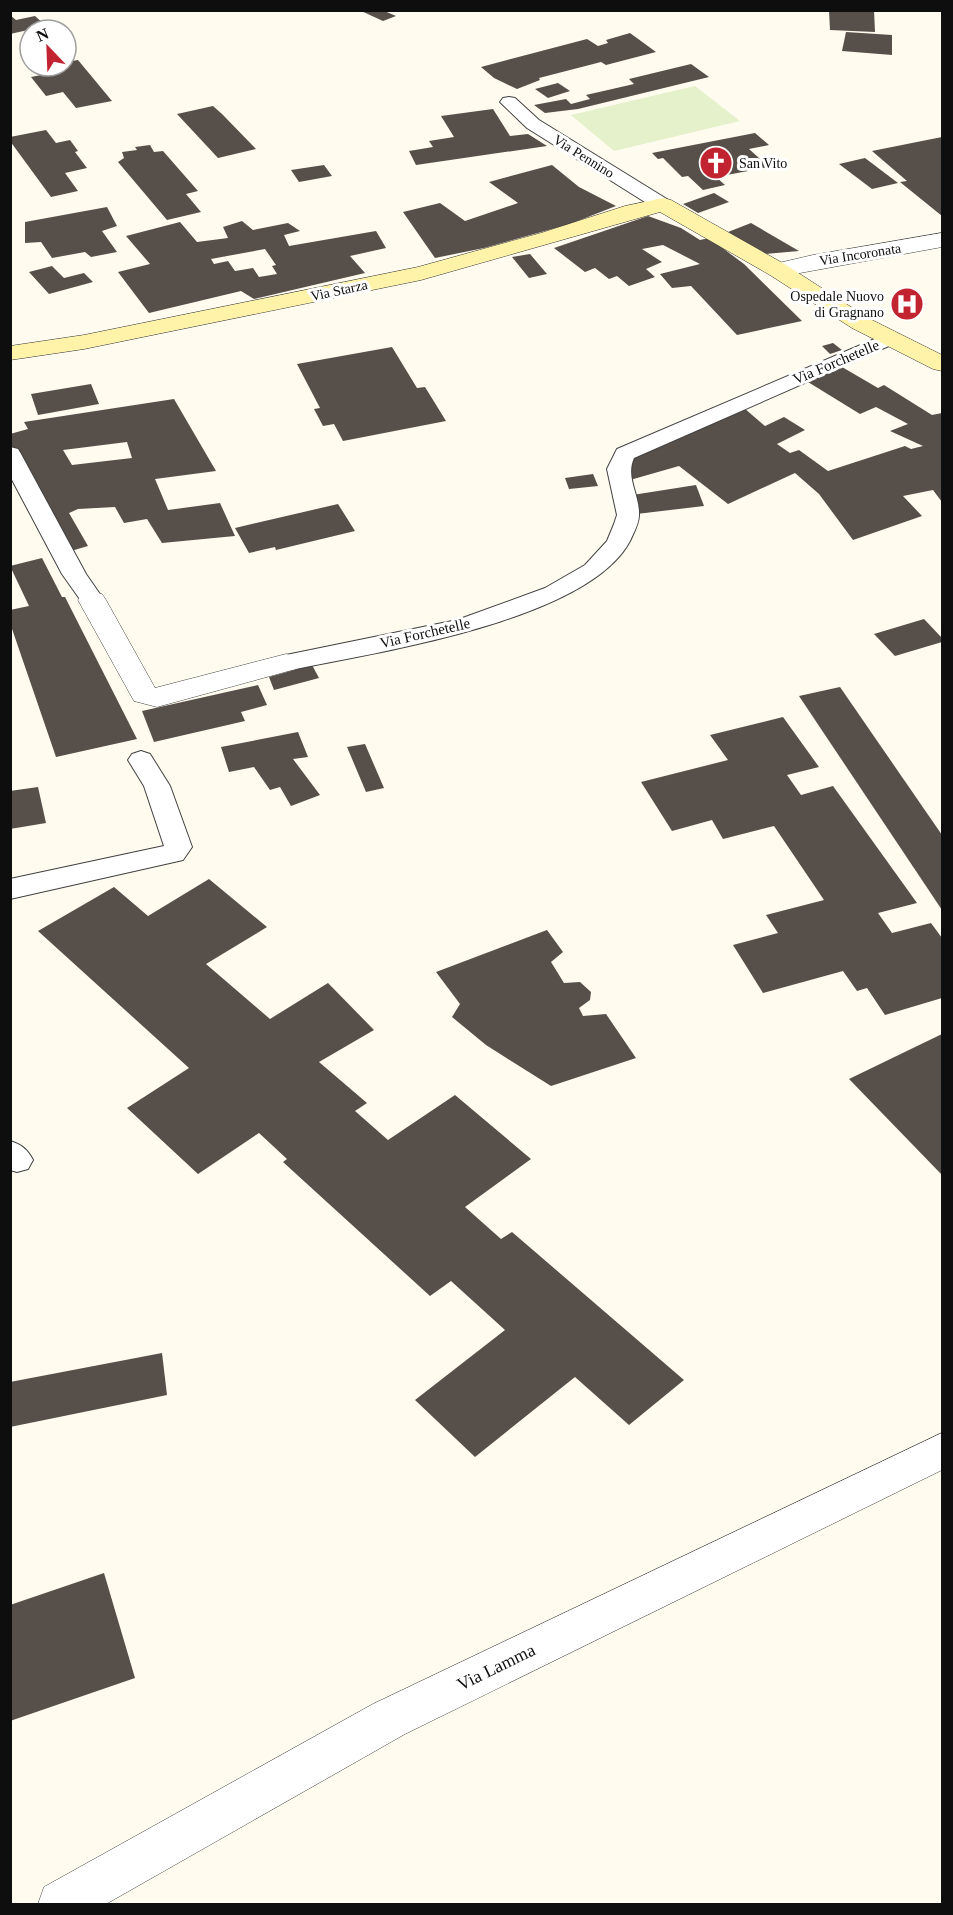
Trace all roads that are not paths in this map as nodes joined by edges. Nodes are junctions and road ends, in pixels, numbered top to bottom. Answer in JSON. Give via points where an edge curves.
{"nodes":[{"id":1,"x":509,"y":102,"type":"dead end"},
{"id":2,"x":663,"y":206,"type":"junction"},
{"id":3,"x":942,"y":240,"type":"edge"},
{"id":4,"x":778,"y":270,"type":"junction"},
{"id":5,"x":891,"y":338,"type":"junction"},
{"id":6,"x":10,"y":353,"type":"edge"},
{"id":7,"x":942,"y":364,"type":"edge"},
{"id":8,"x":10,"y":454,"type":"edge"},
{"id":9,"x":92,"y":600,"type":"joint"},
{"id":10,"x":286,"y":663,"type":"joint"},
{"id":11,"x":141,"y":760,"type":"dead end"},
{"id":12,"x":10,"y":889,"type":"edge"},
{"id":13,"x":942,"y":1451,"type":"edge"},
{"id":14,"x":61,"y":1905,"type":"edge"}],
"edges":[{"from":1,"to":2,"type":"lane","name":"Via Pennino","via":[[533,124]]},
{"from":2,"to":4,"type":"street"},
{"from":2,"to":6,"type":"street","name":"Via Starza","via":[[633,211],[421,273],[84,342]]},
{"from":3,"to":4,"type":"street","name":"Via Incoronata"},
{"from":4,"to":5,"type":"street","via":[[860,323]]},
{"from":5,"to":7,"type":"street"},
{"from":5,"to":10,"type":"lane","name":"Via Forchetelle","via":[[625,454],[618,469],[628,515],[617,543],[592,570],[553,593],[463,626]]},
{"from":8,"to":9,"type":"lane","name":"Via Forchetelle"},
{"from":9,"to":10,"type":"street","name":"Via Forchetelle","via":[[144,694],[157,698]]},
{"from":11,"to":12,"type":"lane","via":[[157,786],[178,847],[172,853]]},
{"from":13,"to":14,"type":"street","name":"Via Lamma","via":[[389,1719]]}]}
